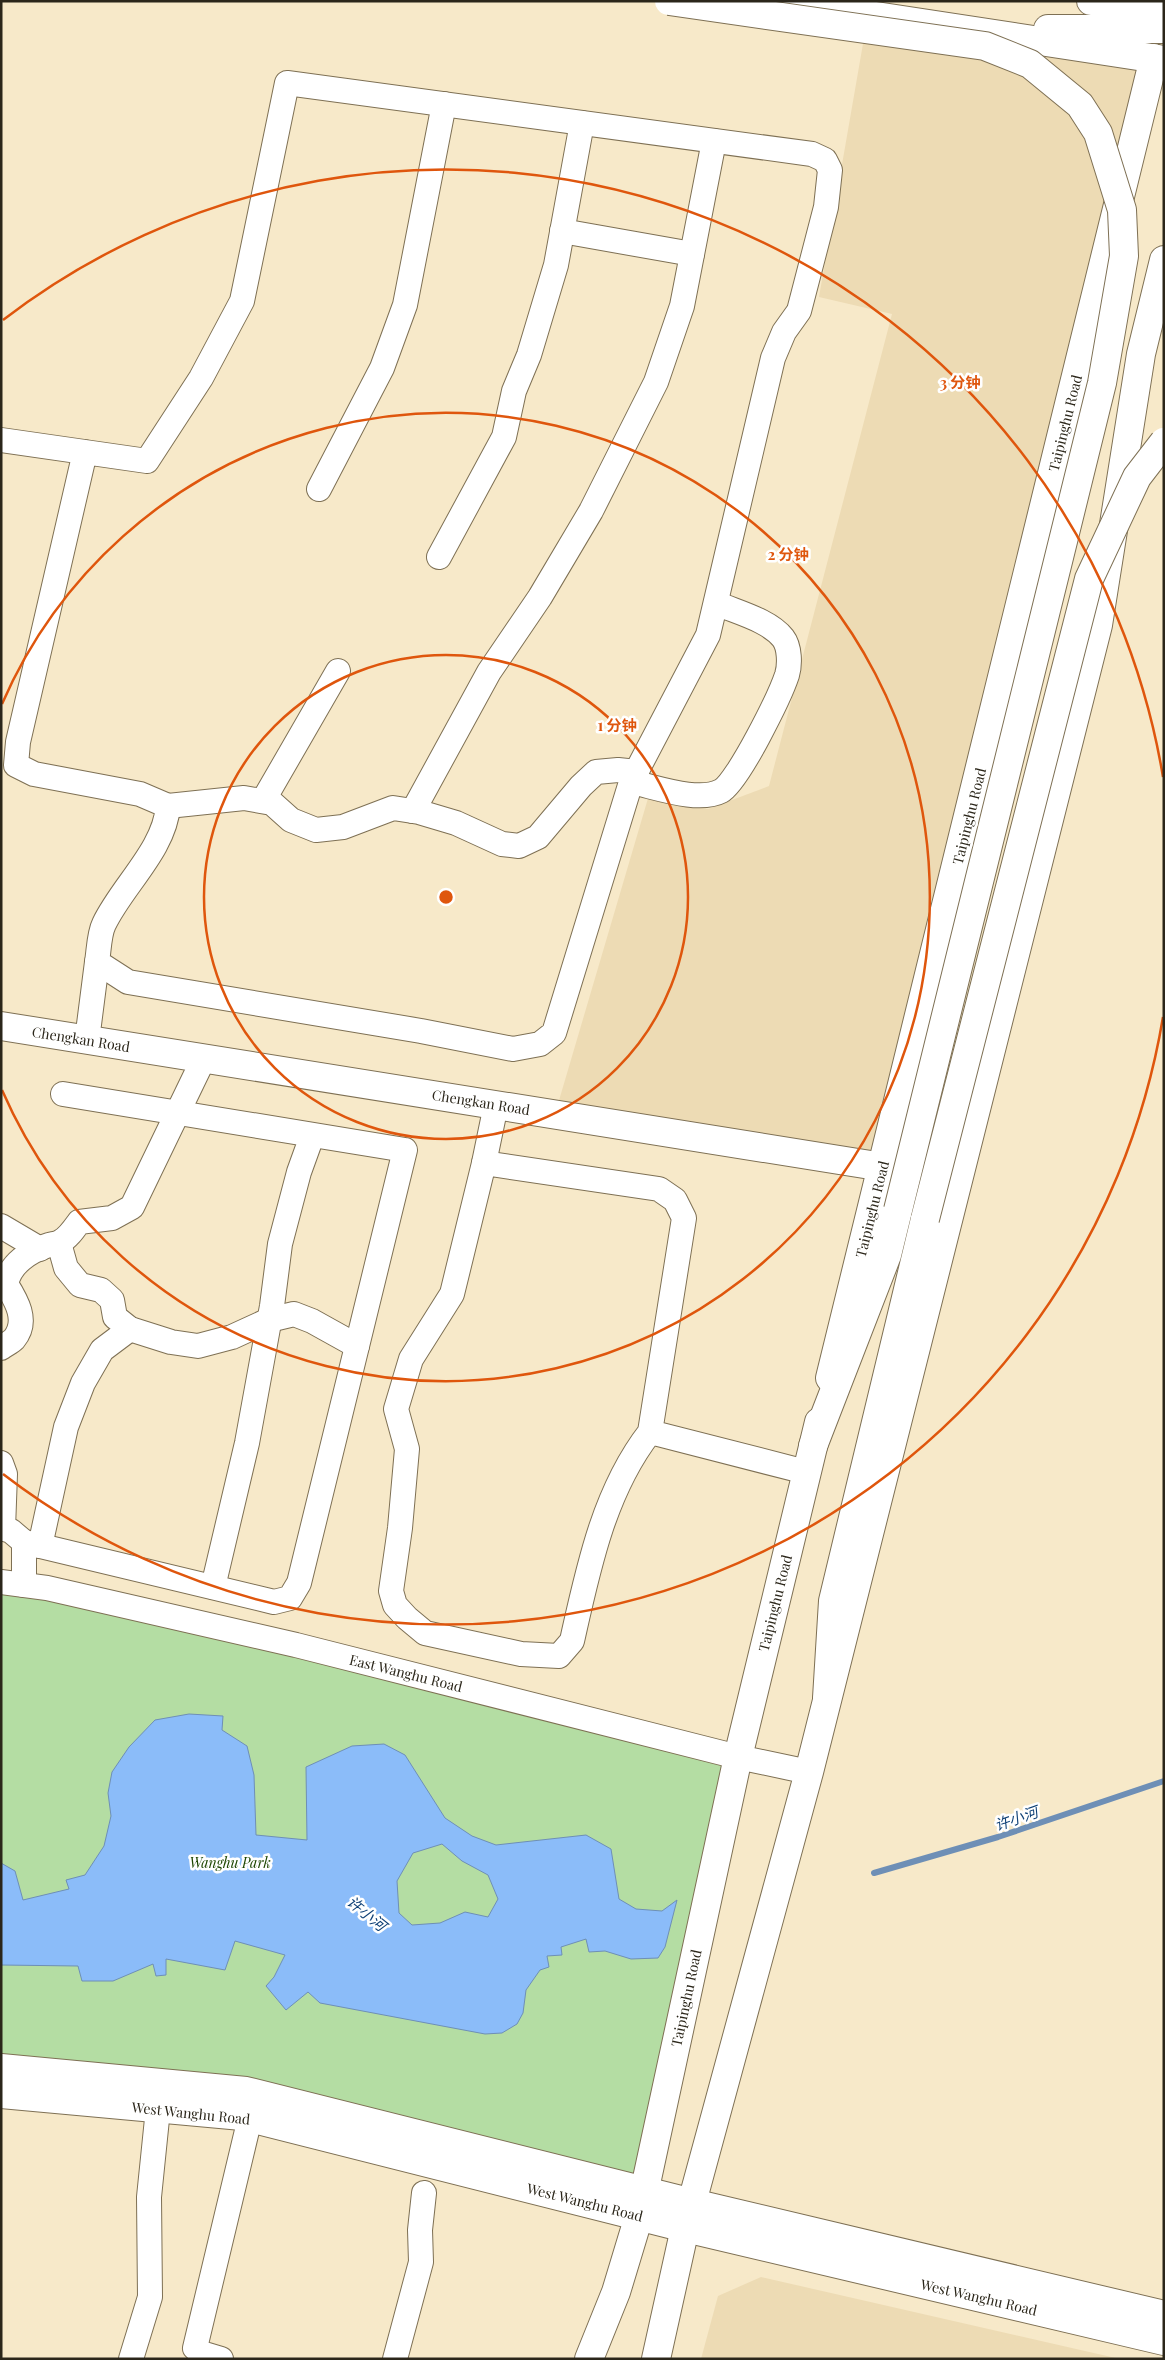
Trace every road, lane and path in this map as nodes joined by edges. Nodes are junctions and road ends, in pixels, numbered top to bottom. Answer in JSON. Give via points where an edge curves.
{"nodes":[{"id":1,"x":669,"y":1,"type":"edge"},
{"id":2,"x":778,"y":1,"type":"edge"},
{"id":3,"x":1091,"y":1,"type":"edge"},
{"id":4,"x":1164,"y":11,"type":"edge"},
{"id":5,"x":952,"y":28,"type":"junction"},
{"id":6,"x":1164,"y":29,"type":"edge"},
{"id":7,"x":1159,"y":59,"type":"edge"},
{"id":8,"x":444,"y":104,"type":"junction"},
{"id":9,"x":582,"y":123,"type":"junction"},
{"id":10,"x":714,"y":141,"type":"junction"},
{"id":11,"x":562,"y":232,"type":"junction"},
{"id":12,"x":692,"y":254,"type":"junction"},
{"id":13,"x":1164,"y":260,"type":"edge"},
{"id":14,"x":1,"y":440,"type":"edge"},
{"id":15,"x":1164,"y":442,"type":"edge"},
{"id":16,"x":86,"y":452,"type":"junction"},
{"id":17,"x":319,"y":488,"type":"dead end"},
{"id":18,"x":439,"y":557,"type":"dead end"},
{"id":19,"x":716,"y":603,"type":"junction"},
{"id":20,"x":338,"y":671,"type":"dead end"},
{"id":21,"x":634,"y":777,"type":"junction"},
{"id":22,"x":263,"y":801,"type":"junction"},
{"id":23,"x":168,"y":806,"type":"junction"},
{"id":24,"x":413,"y":811,"type":"junction"},
{"id":25,"x":98,"y":962,"type":"junction"},
{"id":26,"x":1,"y":1026,"type":"edge"},
{"id":27,"x":86,"y":1040,"type":"junction"},
{"id":28,"x":204,"y":1058,"type":"junction"},
{"id":29,"x":63,"y":1094,"type":"dead end"},
{"id":30,"x":496,"y":1105,"type":"junction"},
{"id":31,"x":177,"y":1115,"type":"junction"},
{"id":32,"x":312,"y":1136,"type":"junction"},
{"id":33,"x":484,"y":1163,"type":"junction"},
{"id":34,"x":883,"y":1167,"type":"junction"},
{"id":35,"x":959,"y":1186,"type":"junction"},
{"id":36,"x":1,"y":1226,"type":"edge"},
{"id":37,"x":50,"y":1246,"type":"junction"},
{"id":38,"x":4,"y":1283,"type":"edge"},
{"id":39,"x":269,"y":1320,"type":"junction"},
{"id":40,"x":130,"y":1330,"type":"junction"},
{"id":41,"x":357,"y":1346,"type":"junction"},
{"id":42,"x":1,"y":1348,"type":"edge"},
{"id":43,"x":650,"y":1432,"type":"junction"},
{"id":44,"x":812,"y":1446,"type":"junction"},
{"id":45,"x":1,"y":1463,"type":"edge"},
{"id":46,"x":806,"y":1472,"type":"junction"},
{"id":47,"x":2,"y":1528,"type":"edge"},
{"id":48,"x":32,"y":1544,"type":"junction"},
{"id":49,"x":13,"y":1583,"type":"edge"},
{"id":50,"x":213,"y":1587,"type":"junction"},
{"id":51,"x":827,"y":1698,"type":"junction"},
{"id":52,"x":738,"y":1757,"type":"junction"},
{"id":53,"x":810,"y":1772,"type":"junction"},
{"id":54,"x":1,"y":2068,"type":"edge"},
{"id":55,"x":1,"y":2094,"type":"edge"},
{"id":56,"x":158,"y":2108,"type":"junction"},
{"id":57,"x":250,"y":2118,"type":"junction"},
{"id":58,"x":424,"y":2193,"type":"dead end"},
{"id":59,"x":642,"y":2203,"type":"junction"},
{"id":60,"x":689,"y":2216,"type":"junction"},
{"id":61,"x":616,"y":2292,"type":"junction"},
{"id":62,"x":1164,"y":2315,"type":"edge"},
{"id":63,"x":1164,"y":2341,"type":"edge"},
{"id":64,"x":131,"y":2359,"type":"edge"},
{"id":65,"x":220,"y":2359,"type":"edge"},
{"id":66,"x":395,"y":2359,"type":"edge"},
{"id":67,"x":589,"y":2359,"type":"edge"},
{"id":68,"x":602,"y":2359,"type":"edge"},
{"id":69,"x":656,"y":2359,"type":"edge"}],
"edges":[{"from":1,"to":44,"type":"main road","bridge":true,"via":[[985,46],[1030,64],[1080,105],[1098,133],[1122,210],[1124,256],[1102,383],[887,1255]]},
{"from":2,"to":5,"type":"main road"},
{"from":3,"to":4,"type":"main road"},
{"from":5,"to":6,"type":"main road"},
{"from":5,"to":7,"type":"main road"},
{"from":7,"to":34,"type":"main road","name":"Taipinghu Road"},
{"from":8,"to":9,"type":"street"},
{"from":8,"to":16,"type":"street","via":[[287,83],[242,301],[201,378],[147,461]]},
{"from":8,"to":17,"type":"street","via":[[405,305],[382,368]]},
{"from":9,"to":10,"type":"street"},
{"from":9,"to":11,"type":"street"},
{"from":10,"to":12,"type":"street"},
{"from":10,"to":19,"type":"street","via":[[812,154],[825,160],[830,170],[826,207],[799,311],[784,332],[773,358]]},
{"from":11,"to":12,"type":"street"},
{"from":11,"to":18,"type":"street","via":[[556,265],[514,391],[504,437]]},
{"from":12,"to":24,"type":"street","via":[[682,306],[656,382],[591,511],[540,597],[489,672]]},
{"from":13,"to":35,"type":"main road","via":[[1141,354],[1098,626]]},
{"from":14,"to":16,"type":"street"},
{"from":15,"to":51,"type":"main road","bridge":true,"via":[[1137,477],[1089,579],[925,1219],[833,1601]]},
{"from":16,"to":23,"type":"street","via":[[18,742],[16,765],[34,774],[140,794]]},
{"from":19,"to":21,"type":"street","via":[[708,635]]},
{"from":19,"to":21,"type":"street","via":[[768,626],[784,639],[789,654],[783,683],[739,769],[722,791],[700,797]]},
{"from":20,"to":22,"type":"street"},
{"from":21,"to":24,"type":"street","via":[[618,770],[596,772],[538,837],[518,846],[502,844],[456,823]]},
{"from":21,"to":25,"type":"street","via":[[554,1033],[540,1044],[513,1049],[128,982]]},
{"from":22,"to":23,"type":"street","via":[[244,798]]},
{"from":22,"to":24,"type":"street","via":[[272,803],[291,820],[316,830],[344,827],[393,808]]},
{"from":23,"to":25,"type":"street","via":[[167,818],[147,858],[103,925]]},
{"from":25,"to":27,"type":"street"},
{"from":26,"to":27,"type":"main road","name":"Chengkan Road"},
{"from":27,"to":28,"type":"main road","name":"Chengkan Road"},
{"from":28,"to":30,"type":"main road","name":"Chengkan Road"},
{"from":28,"to":31,"type":"street"},
{"from":29,"to":31,"type":"street"},
{"from":30,"to":33,"type":"street"},
{"from":30,"to":34,"type":"main road","name":"Chengkan Road"},
{"from":31,"to":32,"type":"street"},
{"from":31,"to":37,"type":"street","via":[[132,1207],[112,1218],[79,1222]]},
{"from":32,"to":39,"type":"street","via":[[280,1244]]},
{"from":32,"to":41,"type":"street","via":[[405,1150]]},
{"from":33,"to":43,"type":"street","via":[[658,1189],[675,1200],[684,1218]]},
{"from":33,"to":43,"type":"street","via":[[452,1294],[411,1359],[396,1409],[407,1449],[391,1591],[395,1605],[426,1633],[521,1654],[559,1656],[572,1641],[604,1520],[620,1480]]},
{"from":34,"to":35,"type":"main road","name":"Chengkan Road"},
{"from":34,"to":44,"type":"main road","name":"Taipinghu Road"},
{"from":35,"to":51,"type":"main road"},
{"from":36,"to":37,"type":"street"},
{"from":37,"to":38,"type":"street","via":[[14,1265]]},
{"from":37,"to":40,"type":"street","via":[[80,1285],[101,1290],[112,1300],[115,1317]]},
{"from":38,"to":42,"type":"street","via":[[19,1306],[21,1325],[14,1339]]},
{"from":39,"to":40,"type":"street","via":[[232,1337],[198,1346]]},
{"from":39,"to":41,"type":"street","via":[[294,1314]]},
{"from":39,"to":50,"type":"street","via":[[247,1443]]},
{"from":40,"to":48,"type":"street","via":[[102,1350],[83,1383],[66,1427]]},
{"from":41,"to":50,"type":"street","via":[[299,1583],[290,1598],[274,1602]]},
{"from":43,"to":46,"type":"street"},
{"from":44,"to":46,"type":"main road","name":"Taipinghu Road"},
{"from":45,"to":47,"type":"street","via":[[5,1474]]},
{"from":46,"to":52,"type":"main road","name":"Taipinghu Road"},
{"from":47,"to":48,"type":"street"},
{"from":48,"to":49,"type":"street"},
{"from":48,"to":50,"type":"street"},
{"from":49,"to":52,"type":"street","name":"East Wanghu Road","via":[[296,1645]]},
{"from":51,"to":53,"type":"main road"},
{"from":52,"to":53,"type":"street","name":"East Wanghu Road"},
{"from":52,"to":59,"type":"main road","name":"Taipinghu Road"},
{"from":53,"to":60,"type":"main road"},
{"from":54,"to":59,"type":"main road","name":"West Wanghu Road","via":[[246,2091]]},
{"from":55,"to":56,"type":"main road","name":"West Wanghu Road"},
{"from":56,"to":57,"type":"main road","name":"West Wanghu Road"},
{"from":56,"to":64,"type":"street","via":[[149,2197],[150,2297]]},
{"from":57,"to":59,"type":"main road","name":"West Wanghu Road"},
{"from":57,"to":65,"type":"street","via":[[195,2348]]},
{"from":58,"to":66,"type":"street","via":[[421,2262]]},
{"from":59,"to":60,"type":"main road","name":"West Wanghu Road"},
{"from":59,"to":61,"type":"main road","name":"Taipinghu Road"},
{"from":60,"to":62,"type":"main road","name":"West Wanghu Road"},
{"from":60,"to":63,"type":"main road","name":"West Wanghu Road"},
{"from":60,"to":69,"type":"main road"},
{"from":61,"to":67,"type":"main road","name":"Taipinghu Road"},
{"from":61,"to":68,"type":"main road"}]}
